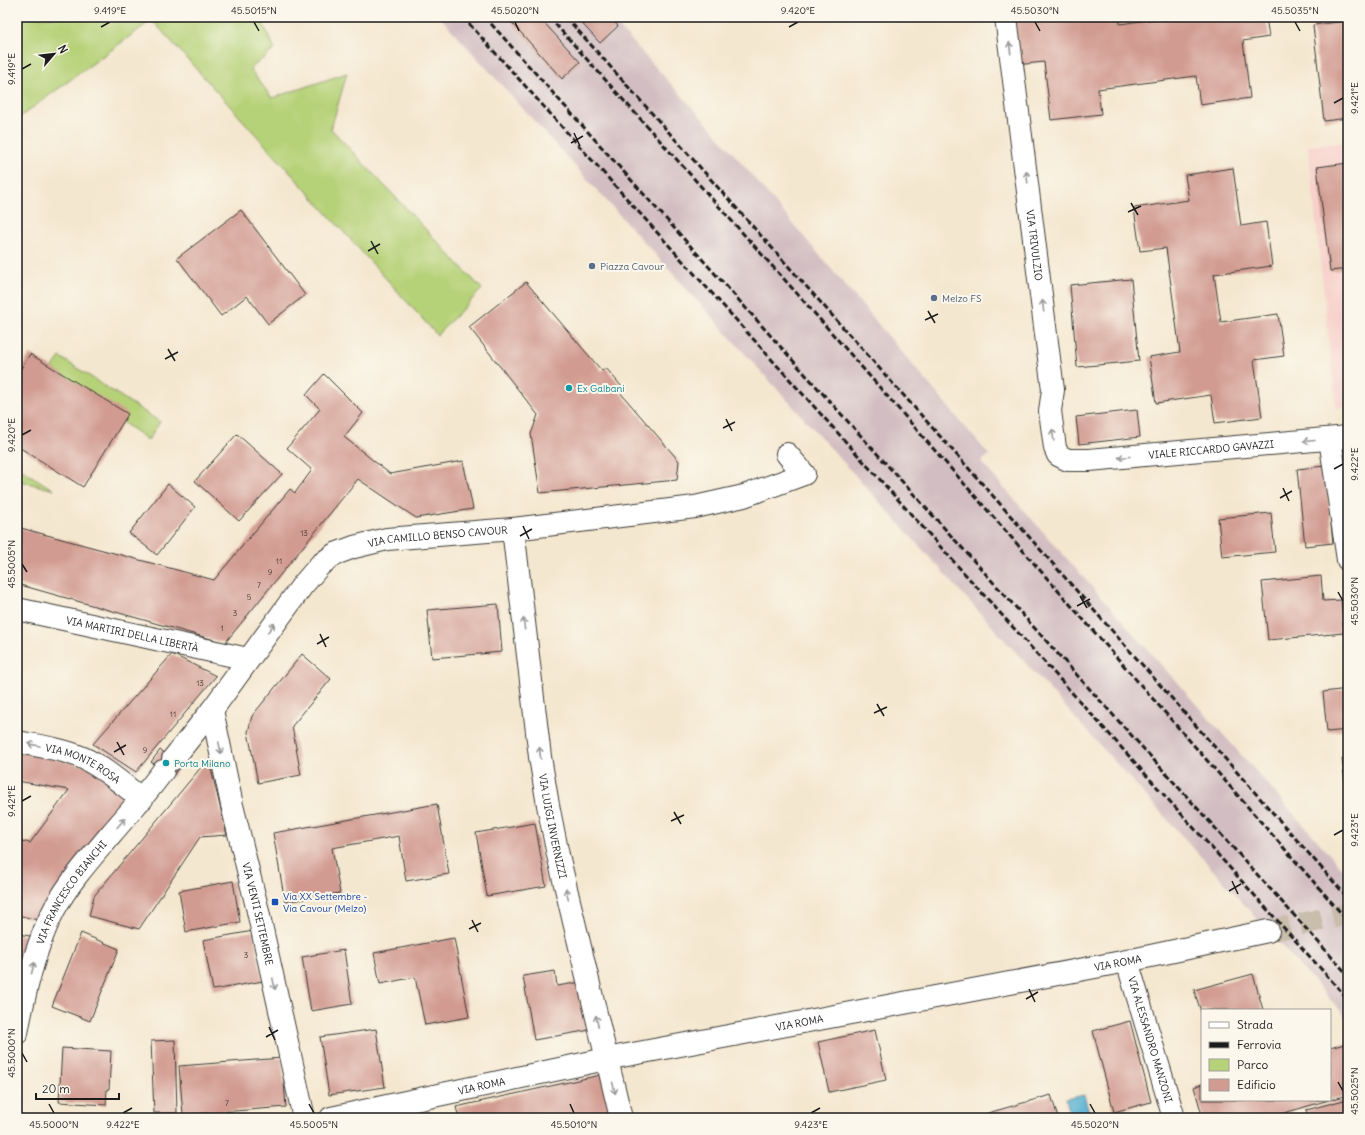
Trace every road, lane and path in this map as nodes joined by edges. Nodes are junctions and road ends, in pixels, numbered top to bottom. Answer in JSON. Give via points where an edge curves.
{"nodes":[{"id":1,"x":1006,"y":17,"type":"edge"},
{"id":2,"x":1339,"y":438,"type":"edge"},
{"id":3,"x":787,"y":454,"type":"dead end"},
{"id":4,"x":1074,"y":461,"type":"joint"},
{"id":5,"x":513,"y":529,"type":"junction"},
{"id":6,"x":1348,"y":560,"type":"edge"},
{"id":7,"x":17,"y":609,"type":"edge"},
{"id":8,"x":248,"y":659,"type":"junction"},
{"id":9,"x":212,"y":710,"type":"junction"},
{"id":10,"x":17,"y":742,"type":"edge"},
{"id":11,"x":142,"y":798,"type":"junction"},
{"id":12,"x":1268,"y":931,"type":"tunnel mouth"},
{"id":13,"x":1127,"y":961,"type":"junction"},
{"id":14,"x":17,"y":1033,"type":"edge"},
{"id":15,"x":606,"y":1059,"type":"junction"},
{"id":16,"x":304,"y":1118,"type":"edge"},
{"id":17,"x":331,"y":1118,"type":"edge"},
{"id":18,"x":621,"y":1118,"type":"edge"},
{"id":19,"x":1174,"y":1118,"type":"edge"}],
"edges":[{"from":4,"to":1,"type":"street","name":"VIA TRIVULZIO","one_way":true,"via":[[1062,458],[1055,448],[1050,411],[1053,390]]},
{"from":2,"to":4,"type":"street","name":"VIALE RICCARDO GAVAZZI","one_way":true},
{"from":2,"to":6,"type":"street"},
{"from":3,"to":5,"type":"street","name":"VIA CAMILLO BENSO CAVOUR","via":[[804,474],[744,496],[695,507]]},
{"from":8,"to":5,"type":"street","name":"VIA CAMILLO BENSO CAVOUR","one_way":true,"via":[[312,574],[335,554],[387,539]]},
{"from":15,"to":5,"type":"street","name":"VIA LUIGI INVERNIZZI","one_way":true,"via":[[548,805]]},
{"from":7,"to":8,"type":"street","name":"VIA MARTIRI DELLA LIBERTÀ"},
{"from":8,"to":9,"type":"street","name":"VIA CAMILLO BENSO CAVOUR"},
{"from":9,"to":11,"type":"street","name":"VIA FRANCESCO BIANCHI"},
{"from":9,"to":16,"type":"street","name":"VIA VENTI SETTEMBRE","one_way":true},
{"from":11,"to":10,"type":"street","name":"VIA MONTE ROSA","one_way":true,"via":[[83,758],[56,749]]},
{"from":14,"to":11,"type":"street","name":"VIA FRANCESCO BIANCHI","one_way":true,"via":[[35,960],[55,908],[78,872]]},
{"from":12,"to":13,"type":"street","name":"VIA ROMA"},
{"from":13,"to":15,"type":"street","name":"VIA ROMA"},
{"from":13,"to":19,"type":"street","name":"VIA ALESSANDRO MANZONI"},
{"from":15,"to":17,"type":"street","name":"VIA ROMA"},
{"from":15,"to":18,"type":"street","name":"VIA LUIGI INVERNIZZI","one_way":true}]}
